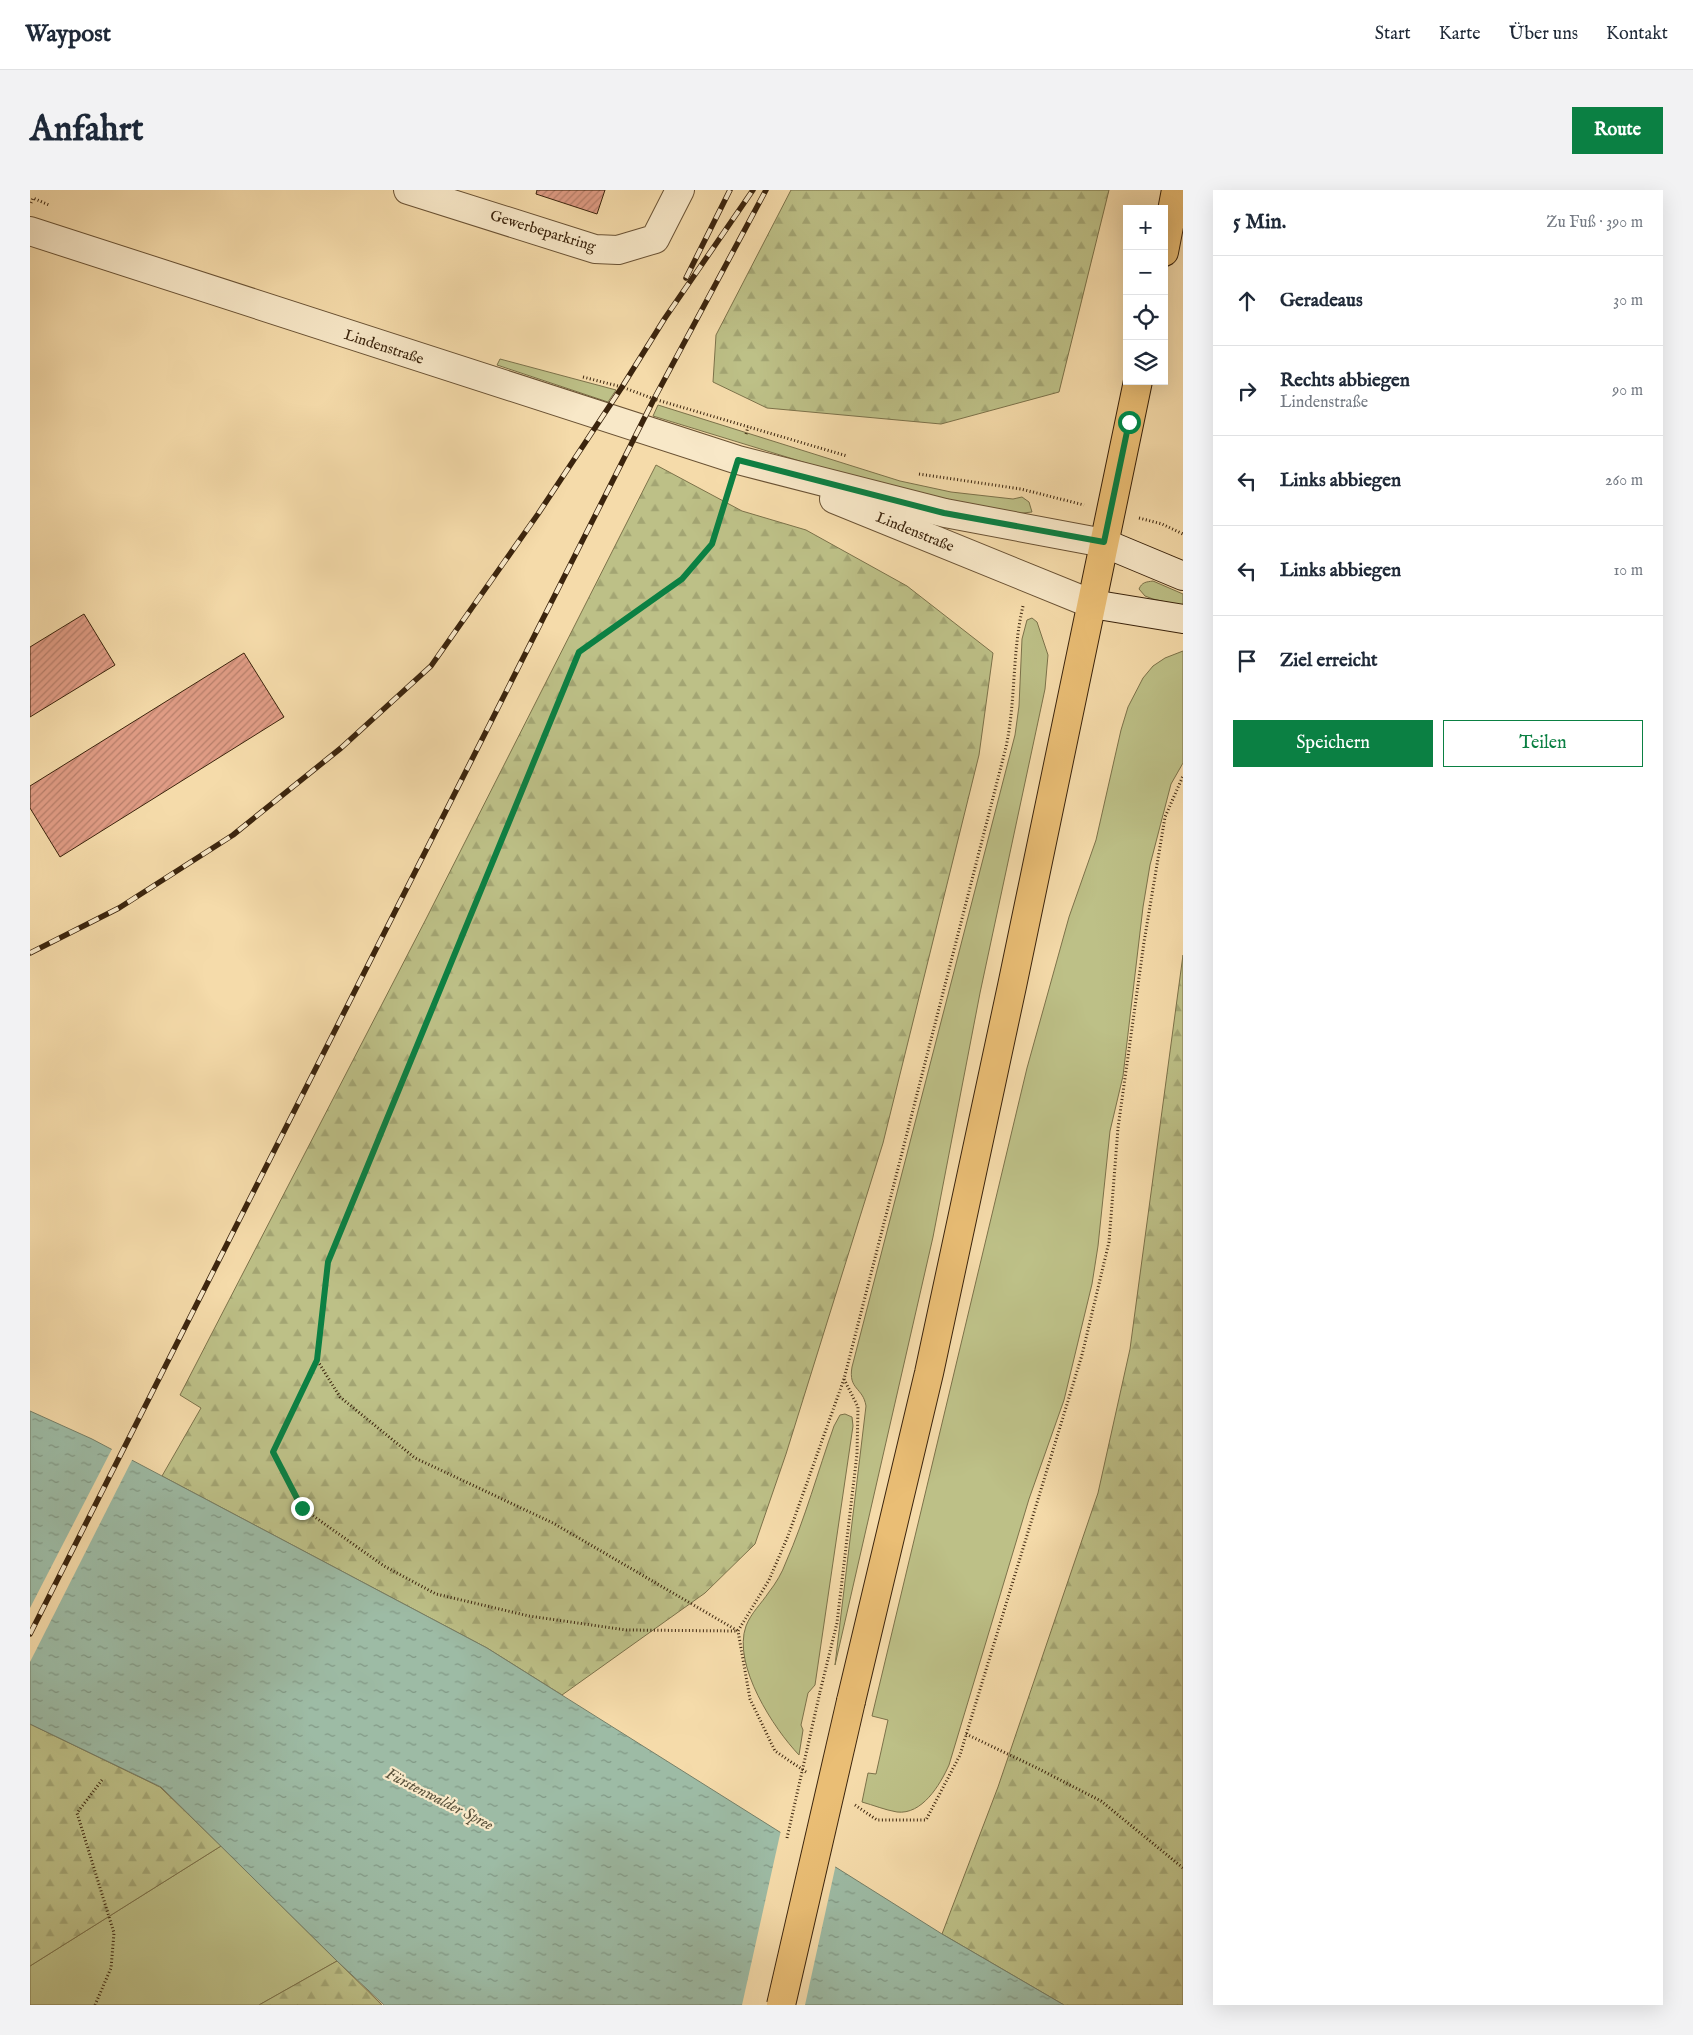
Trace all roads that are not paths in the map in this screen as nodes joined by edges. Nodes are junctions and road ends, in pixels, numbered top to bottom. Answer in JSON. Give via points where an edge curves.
{"nodes":[{"id":1,"x":408,"y":190,"type":"edge"},
{"id":2,"x":680,"y":190,"type":"edge"},
{"id":3,"x":1176,"y":190,"type":"edge"},
{"id":4,"x":30,"y":231,"type":"edge"},
{"id":5,"x":1164,"y":250,"type":"edge"},
{"id":6,"x":1137,"y":385,"type":"edge"},
{"id":7,"x":738,"y":460,"type":"junction"},
{"id":8,"x":1104,"y":542,"type":"junction"},
{"id":9,"x":1183,"y":576,"type":"edge"},
{"id":10,"x":1092,"y":604,"type":"junction"},
{"id":11,"x":1183,"y":619,"type":"edge"},
{"id":12,"x":781,"y":2005,"type":"edge"}],
"edges":[{"from":1,"to":2,"type":"street","name":"Gewerbeparkring","via":[[595,249],[618,250],[655,239]]},
{"from":3,"to":5,"type":"main road"},
{"from":4,"to":7,"type":"street","name":"Lindenstraße"},
{"from":6,"to":8,"type":"main road"},
{"from":7,"to":8,"type":"street","name":"Lindenstraße","via":[[944,513]]},
{"from":7,"to":10,"type":"street","name":"Lindenstraße"},
{"from":8,"to":9,"type":"street","name":"Lindenstraße"},
{"from":8,"to":10,"type":"main road"},
{"from":10,"to":11,"type":"street","name":"Lindenstraße"},
{"from":10,"to":12,"type":"main road","bridge":true,"via":[[933,1353]]}]}
